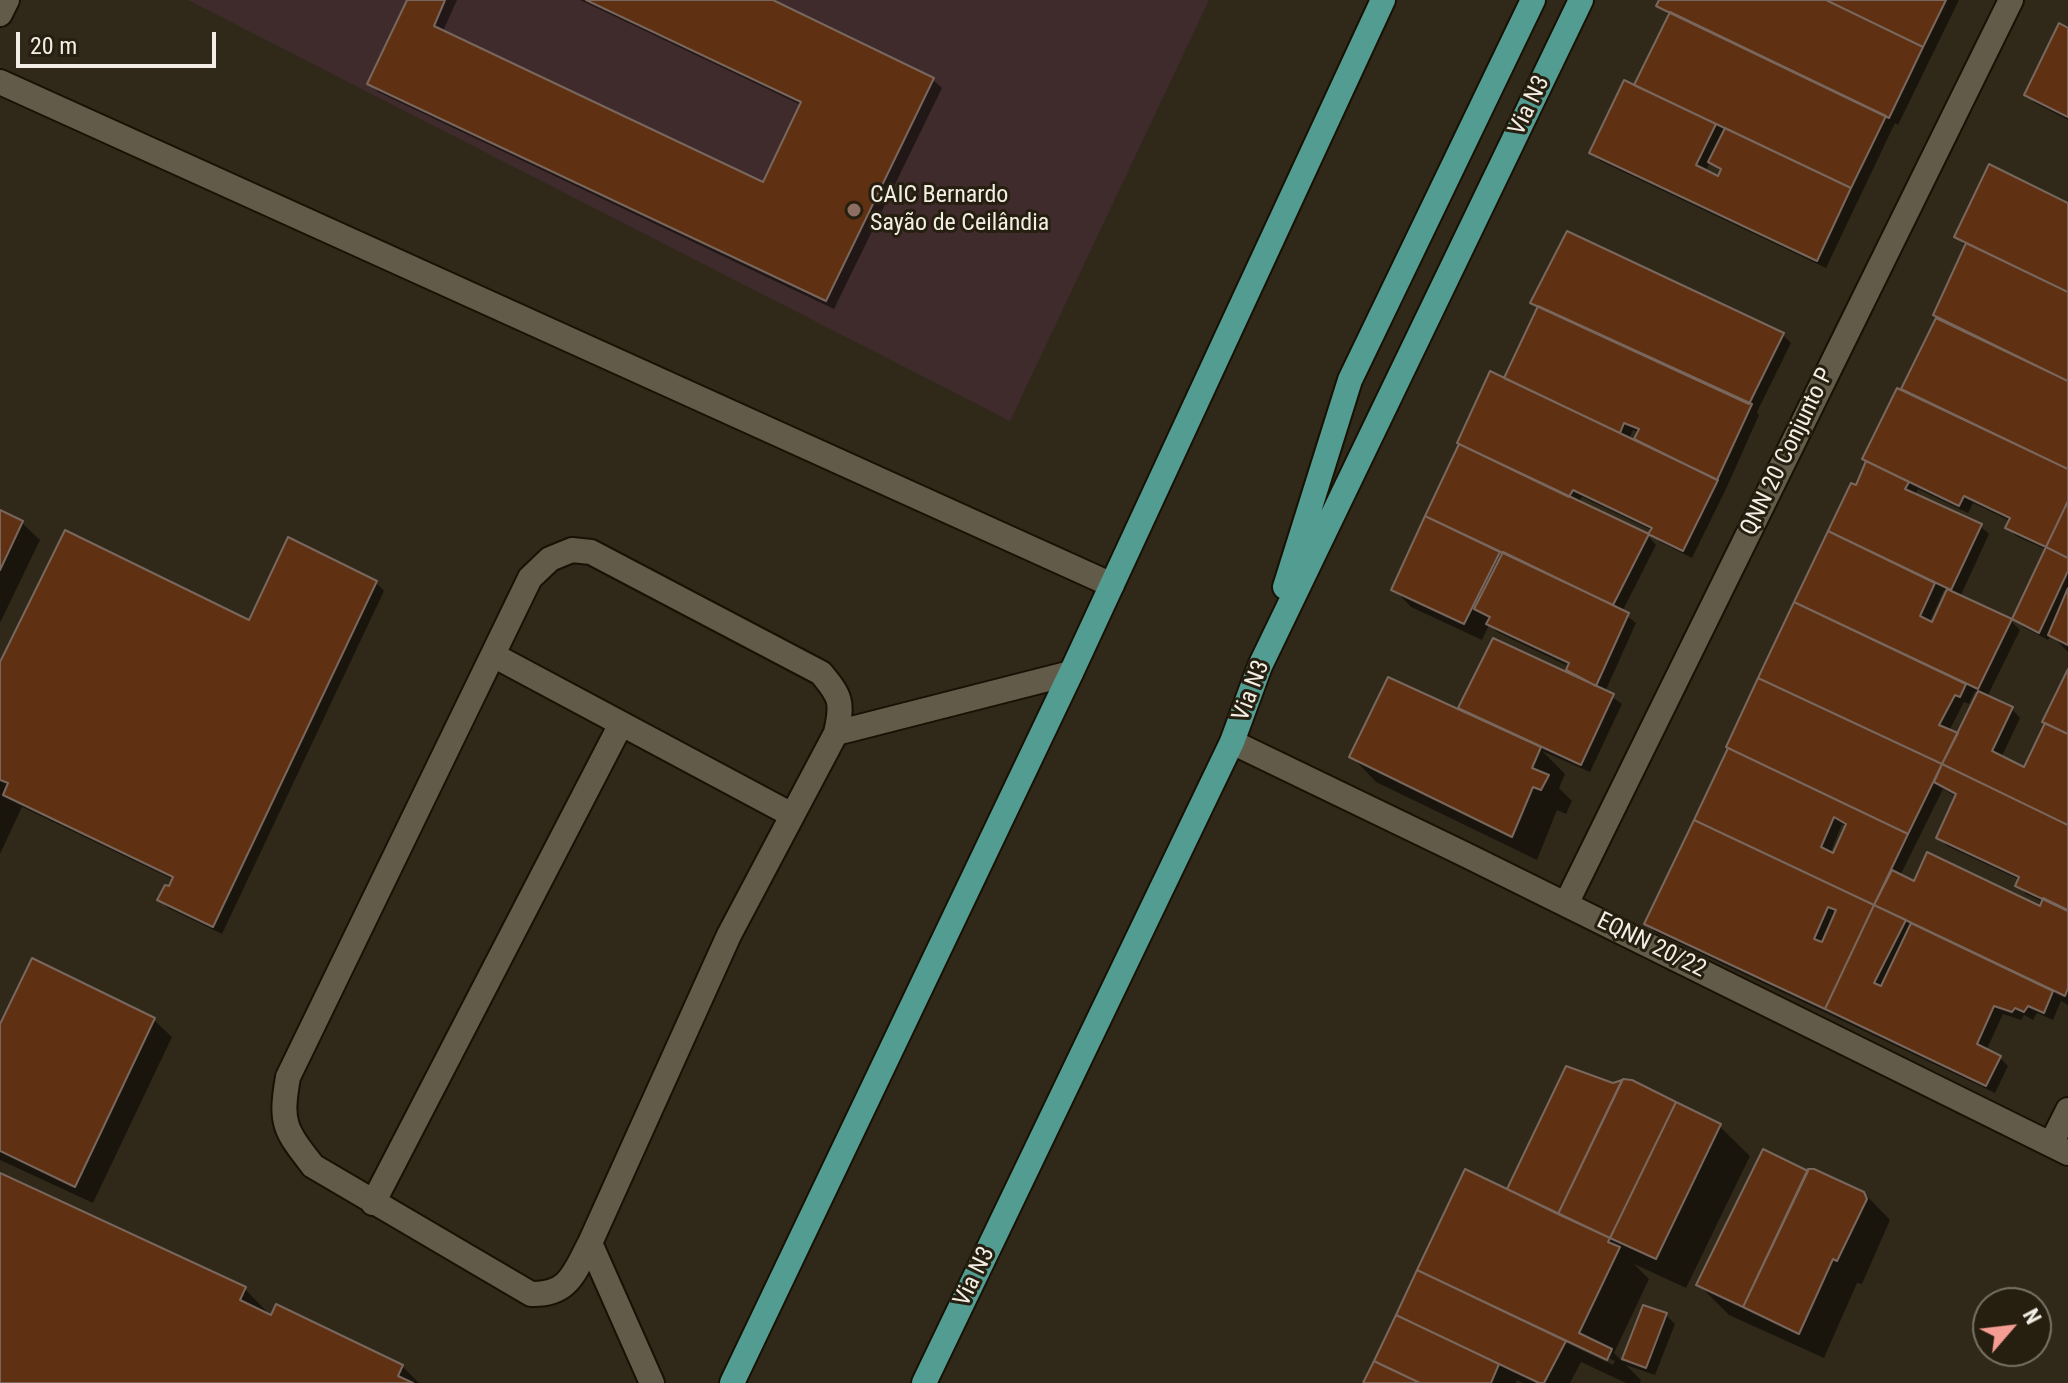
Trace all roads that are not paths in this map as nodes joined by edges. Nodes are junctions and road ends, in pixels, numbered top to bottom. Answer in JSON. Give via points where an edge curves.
{"nodes":[{"id":1,"x":7,"y":0,"type":"edge"},
{"id":2,"x":1383,"y":0,"type":"edge"},
{"id":3,"x":1533,"y":0,"type":"edge"},
{"id":4,"x":1581,"y":0,"type":"edge"},
{"id":5,"x":2011,"y":0,"type":"edge"},
{"id":6,"x":0,"y":14,"type":"edge"},
{"id":7,"x":0,"y":82,"type":"edge"},
{"id":8,"x":1112,"y":585,"type":"junction"},
{"id":9,"x":493,"y":655,"type":"junction"},
{"id":10,"x":1260,"y":666,"type":"junction"},
{"id":11,"x":1071,"y":673,"type":"junction"},
{"id":12,"x":621,"y":724,"type":"junction"},
{"id":13,"x":836,"y":733,"type":"junction"},
{"id":14,"x":1232,"y":742,"type":"junction"},
{"id":15,"x":792,"y":815,"type":"junction"},
{"id":16,"x":1566,"y":904,"type":"junction"},
{"id":17,"x":2068,"y":1110,"type":"edge"},
{"id":18,"x":2060,"y":1148,"type":"edge"},
{"id":19,"x":373,"y":1203,"type":"junction"},
{"id":20,"x":590,"y":1243,"type":"junction"},
{"id":21,"x":652,"y":1383,"type":"edge"},
{"id":22,"x":732,"y":1383,"type":"edge"},
{"id":23,"x":924,"y":1383,"type":"edge"}],
"edges":[{"from":1,"to":6,"type":"street"},
{"from":2,"to":8,"type":"main road"},
{"from":3,"to":10,"type":"main road","via":[[1350,380]]},
{"from":4,"to":10,"type":"main road","name":"Via N3"},
{"from":5,"to":16,"type":"street","name":"QNN 20 Conjunto P"},
{"from":7,"to":8,"type":"street"},
{"from":8,"to":11,"type":"main road"},
{"from":9,"to":12,"type":"street"},
{"from":9,"to":13,"type":"street","via":[[530,578],[550,559],[572,550],[591,552],[821,673],[838,693],[842,708]]},
{"from":9,"to":19,"type":"street","via":[[288,1077],[282,1113],[294,1142],[313,1166]]},
{"from":10,"to":14,"type":"main road","name":"Via N3"},
{"from":11,"to":13,"type":"street"},
{"from":11,"to":22,"type":"main road"},
{"from":12,"to":15,"type":"street"},
{"from":12,"to":19,"type":"street"},
{"from":13,"to":15,"type":"street"},
{"from":14,"to":16,"type":"street","name":"EQNN 20/22"},
{"from":14,"to":23,"type":"main road","name":"Via N3"},
{"from":15,"to":20,"type":"street","via":[[729,935]]},
{"from":16,"to":18,"type":"street","name":"EQNN 20/22"},
{"from":17,"to":18,"type":"street"},
{"from":19,"to":20,"type":"street","via":[[531,1294],[560,1290]]},
{"from":20,"to":21,"type":"street"}]}
